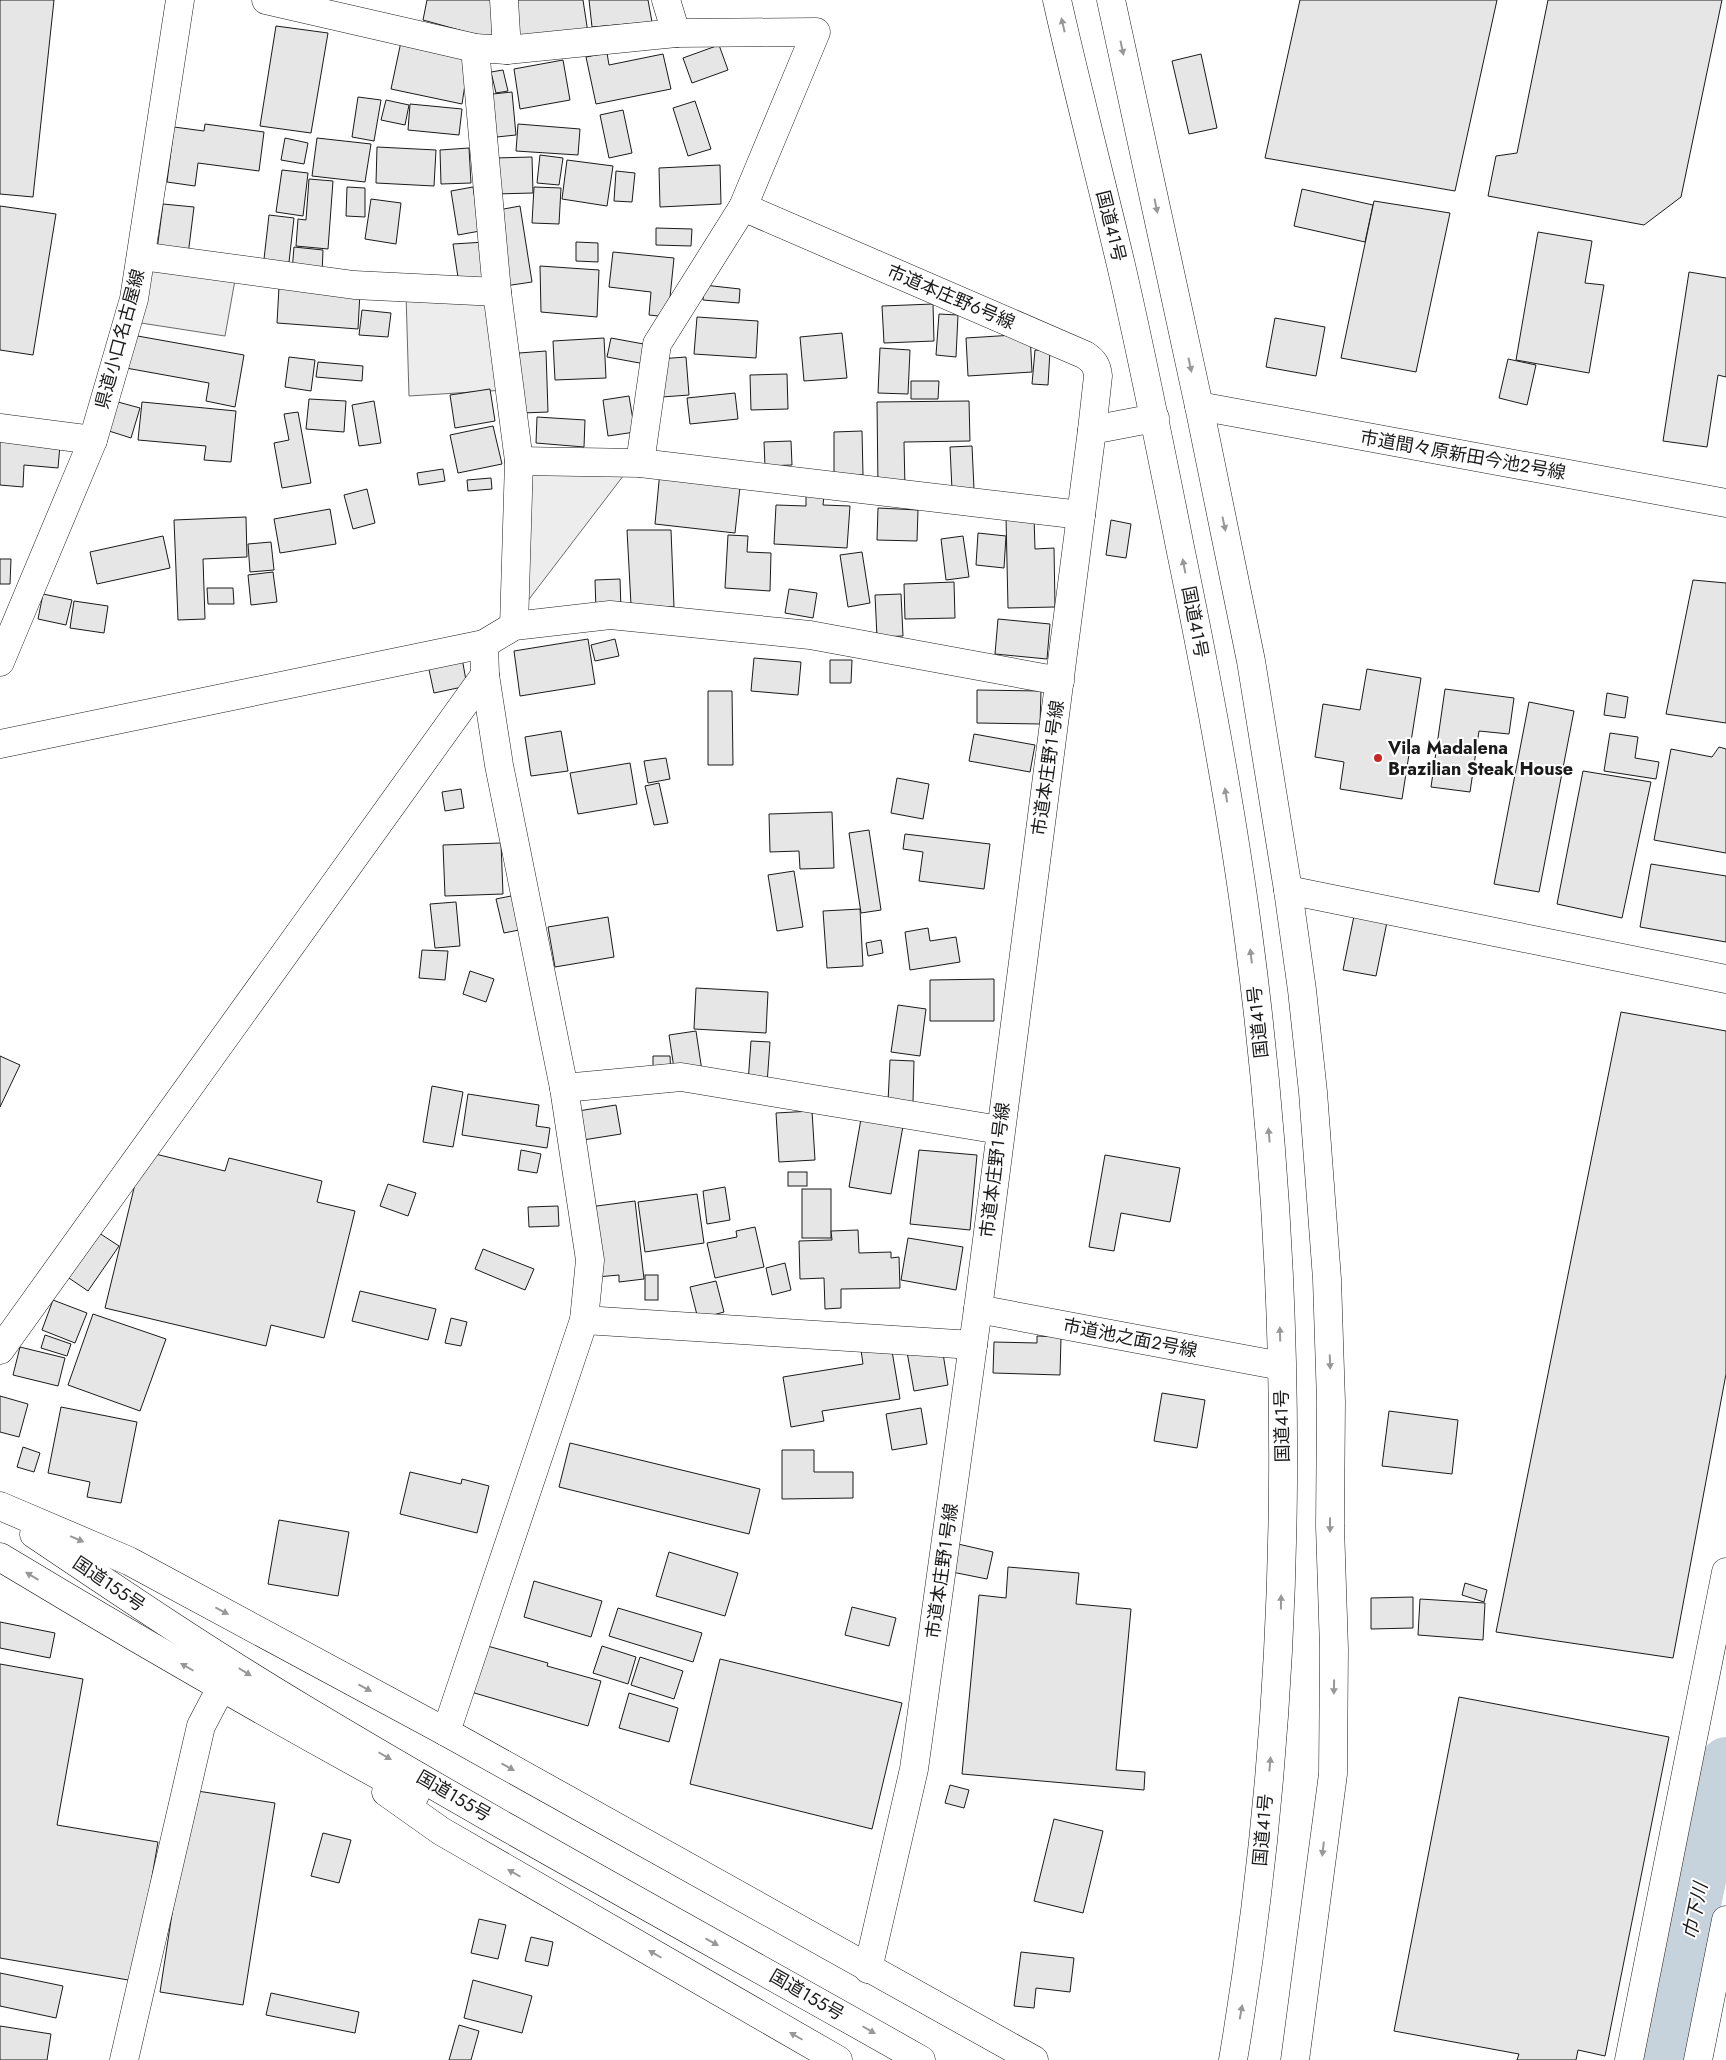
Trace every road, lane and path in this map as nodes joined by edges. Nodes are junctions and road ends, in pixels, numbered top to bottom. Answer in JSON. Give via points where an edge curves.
{"nodes":[{"id":1,"x":180,"y":0,"type":"edge"},
{"id":2,"x":266,"y":0,"type":"edge"},
{"id":3,"x":504,"y":0,"type":"edge"},
{"id":4,"x":666,"y":0,"type":"edge"},
{"id":5,"x":1057,"y":0,"type":"edge"},
{"id":6,"x":1111,"y":0,"type":"edge"},
{"id":7,"x":676,"y":33,"type":"junction"},
{"id":8,"x":475,"y":48,"type":"junction"},
{"id":9,"x":507,"y":50,"type":"junction"},
{"id":10,"x":743,"y":207,"type":"junction"},
{"id":11,"x":141,"y":256,"type":"junction"},
{"id":12,"x":497,"y":292,"type":"junction"},
{"id":13,"x":1199,"y":406,"type":"junction"},
{"id":14,"x":1154,"y":418,"type":"junction"},
{"id":15,"x":0,"y":428,"type":"edge"},
{"id":16,"x":1092,"y":430,"type":"junction"},
{"id":17,"x":93,"y":440,"type":"junction"},
{"id":18,"x":519,"y":461,"type":"junction"},
{"id":19,"x":640,"y":462,"type":"junction"},
{"id":20,"x":1726,"y":503,"type":"edge"},
{"id":21,"x":1081,"y":515,"type":"junction"},
{"id":22,"x":514,"y":626,"type":"junction"},
{"id":23,"x":484,"y":644,"type":"junction"},
{"id":24,"x":0,"y":662,"type":"edge"},
{"id":25,"x":485,"y":675,"type":"junction"},
{"id":26,"x":1060,"y":680,"type":"junction"},
{"id":27,"x":0,"y":744,"type":"edge"},
{"id":28,"x":1288,"y":890,"type":"junction"},
{"id":29,"x":1726,"y":979,"type":"edge"},
{"id":30,"x":564,"y":1088,"type":"junction"},
{"id":31,"x":1000,"y":1130,"type":"junction"},
{"id":32,"x":978,"y":1309,"type":"junction"},
{"id":33,"x":584,"y":1320,"type":"junction"},
{"id":34,"x":973,"y":1345,"type":"junction"},
{"id":35,"x":0,"y":1350,"type":"edge"},
{"id":36,"x":1281,"y":1366,"type":"junction"},
{"id":37,"x":0,"y":1506,"type":"edge"},
{"id":38,"x":0,"y":1511,"type":"edge"},
{"id":39,"x":0,"y":1557,"type":"edge"},
{"id":40,"x":1726,"y":1572,"type":"edge"},
{"id":41,"x":222,"y":1686,"type":"junction"},
{"id":42,"x":446,"y":1732,"type":"junction"},
{"id":43,"x":305,"y":1735,"type":"junction"},
{"id":44,"x":452,"y":1805,"type":"junction"},
{"id":45,"x":1726,"y":1920,"type":"edge"},
{"id":46,"x":868,"y":1969,"type":"junction"},
{"id":47,"x":124,"y":2060,"type":"edge"},
{"id":48,"x":838,"y":2060,"type":"edge"},
{"id":49,"x":885,"y":2060,"type":"edge"},
{"id":50,"x":921,"y":2060,"type":"edge"},
{"id":51,"x":1034,"y":2060,"type":"edge"},
{"id":52,"x":1233,"y":2060,"type":"edge"},
{"id":53,"x":1295,"y":2060,"type":"edge"},
{"id":54,"x":1629,"y":2060,"type":"edge"},
{"id":55,"x":1698,"y":2060,"type":"edge"}],
"edges":[{"from":1,"to":11,"type":"main road","name":"県道小口名古屋線"},
{"from":2,"to":8,"type":"main road"},
{"from":3,"to":9,"type":"main road"},
{"from":4,"to":7,"type":"main road"},
{"from":14,"to":5,"type":"main road","name":"国道41号","one_way":true},
{"from":6,"to":13,"type":"main road","one_way":true},
{"from":7,"to":9,"type":"main road"},
{"from":7,"to":10,"type":"main road","via":[[816,32]]},
{"from":8,"to":9,"type":"main road"},
{"from":8,"to":12,"type":"main road"},
{"from":10,"to":16,"type":"main road","name":"市道本庄野６号線","via":[[1086,355],[1093,360],[1098,376]]},
{"from":10,"to":19,"type":"main road","via":[[657,344]]},
{"from":11,"to":12,"type":"main road","via":[[354,285]]},
{"from":11,"to":17,"type":"main road","name":"県道小口名古屋線","via":[[134,299]]},
{"from":12,"to":18,"type":"main road"},
{"from":13,"to":20,"type":"main road","name":"市道間々原新田今池２号線"},
{"from":13,"to":28,"type":"main road","one_way":true,"via":[[1251,661]]},
{"from":14,"to":16,"type":"main road"},
{"from":36,"to":14,"type":"main road","name":"国道41号","one_way":true,"via":[[1273,1183],[1248,935],[1209,689]]},
{"from":15,"to":17,"type":"main road"},
{"from":16,"to":21,"type":"main road","name":"市道本庄野１号線"},
{"from":17,"to":24,"type":"main road","name":"県道小口名古屋線"},
{"from":18,"to":19,"type":"main road"},
{"from":18,"to":22,"type":"main road"},
{"from":19,"to":21,"type":"main road"},
{"from":21,"to":26,"type":"main road","name":"市道本庄野１号線"},
{"from":22,"to":23,"type":"main road"},
{"from":22,"to":26,"type":"main road","via":[[610,615],[810,635]]},
{"from":23,"to":25,"type":"main road"},
{"from":23,"to":27,"type":"main road"},
{"from":25,"to":30,"type":"main road","via":[[499,765]]},
{"from":25,"to":35,"type":"main road"},
{"from":26,"to":31,"type":"main road","name":"市道本庄野１号線"},
{"from":28,"to":29,"type":"main road"},
{"from":28,"to":53,"type":"main road","one_way":true,"via":[[1313,1092],[1327,1279],[1334,1649],[1332,1774]]},
{"from":30,"to":31,"type":"main road","via":[[681,1077]]},
{"from":30,"to":33,"type":"main road","via":[[590,1260]]},
{"from":31,"to":32,"type":"main road","name":"市道本庄野１号線"},
{"from":32,"to":34,"type":"main road","name":"市道本庄野１号線"},
{"from":32,"to":36,"type":"main road","name":"市道池之面２号線"},
{"from":33,"to":34,"type":"main road"},
{"from":33,"to":42,"type":"main road"},
{"from":34,"to":46,"type":"main road","name":"市道本庄野１号線","via":[[914,1769]]},
{"from":52,"to":36,"type":"main road","name":"国道41号","one_way":true,"via":[[1260,1873],[1274,1714],[1281,1606]]},
{"from":37,"to":42,"type":"main road","one_way":true,"via":[[129,1561]]},
{"from":38,"to":44,"type":"main road","name":"国道155号","one_way":true,"via":[[156,1616]]},
{"from":41,"to":39,"type":"main road","name":"国道155号","one_way":true},
{"from":40,"to":54,"type":"main road"},
{"from":41,"to":43,"type":"main road","name":"国道155号"},
{"from":41,"to":47,"type":"main road","via":[[201,1726]]},
{"from":42,"to":46,"type":"main road","one_way":true},
{"from":43,"to":44,"type":"main road","name":"国道155号"},
{"from":48,"to":43,"type":"main road","one_way":true,"via":[[441,1831]]},
{"from":44,"to":49,"type":"main road","name":"国道155号"},
{"from":44,"to":50,"type":"main road","name":"国道155号","one_way":true},
{"from":45,"to":55,"type":"main road"},
{"from":46,"to":51,"type":"main road"}]}
